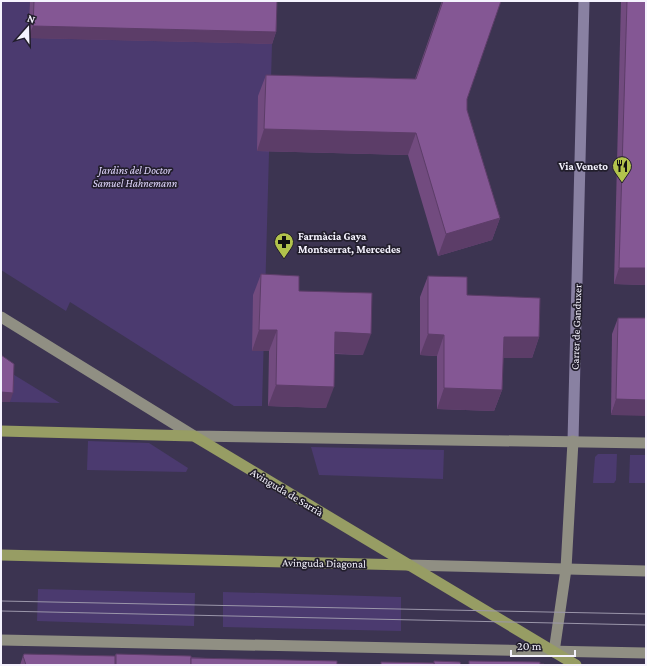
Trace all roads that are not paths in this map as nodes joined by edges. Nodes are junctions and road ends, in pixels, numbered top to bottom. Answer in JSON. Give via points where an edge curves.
{"nodes":[{"id":1,"x":584,"y":1,"type":"edge"},
{"id":2,"x":1,"y":317,"type":"edge"},
{"id":3,"x":1,"y":431,"type":"edge"},
{"id":4,"x":194,"y":436,"type":"junction"},
{"id":5,"x":573,"y":441,"type":"junction"},
{"id":6,"x":646,"y":442,"type":"edge"},
{"id":7,"x":1,"y":556,"type":"edge"},
{"id":8,"x":408,"y":565,"type":"junction"},
{"id":9,"x":566,"y":569,"type":"junction"},
{"id":10,"x":646,"y":571,"type":"edge"},
{"id":11,"x":1,"y":640,"type":"edge"},
{"id":12,"x":554,"y":652,"type":"junction"},
{"id":13,"x":646,"y":653,"type":"edge"},
{"id":14,"x":576,"y":665,"type":"edge"}],
"edges":[{"from":1,"to":5,"type":"street","name":"Carrer de Ganduxer"},
{"from":2,"to":4,"type":"main road","name":"Avinguda de Sarrià"},
{"from":3,"to":4,"type":"main road"},
{"from":4,"to":5,"type":"main road"},
{"from":4,"to":8,"type":"main road","name":"Avinguda de Sarrià"},
{"from":5,"to":6,"type":"main road"},
{"from":5,"to":9,"type":"main road","name":"Carrer de Ganduxer"},
{"from":7,"to":8,"type":"main road","name":"Avinguda Diagonal"},
{"from":8,"to":9,"type":"main road","name":"Avinguda Diagonal"},
{"from":8,"to":12,"type":"main road","name":"Avinguda de Sarrià"},
{"from":9,"to":10,"type":"main road","name":"Avinguda Diagonal"},
{"from":9,"to":12,"type":"main road","name":"Carrer de Ganduxer"},
{"from":11,"to":12,"type":"main road"},
{"from":12,"to":13,"type":"main road"},
{"from":12,"to":14,"type":"main road","name":"Avinguda de Sarrià"}]}
